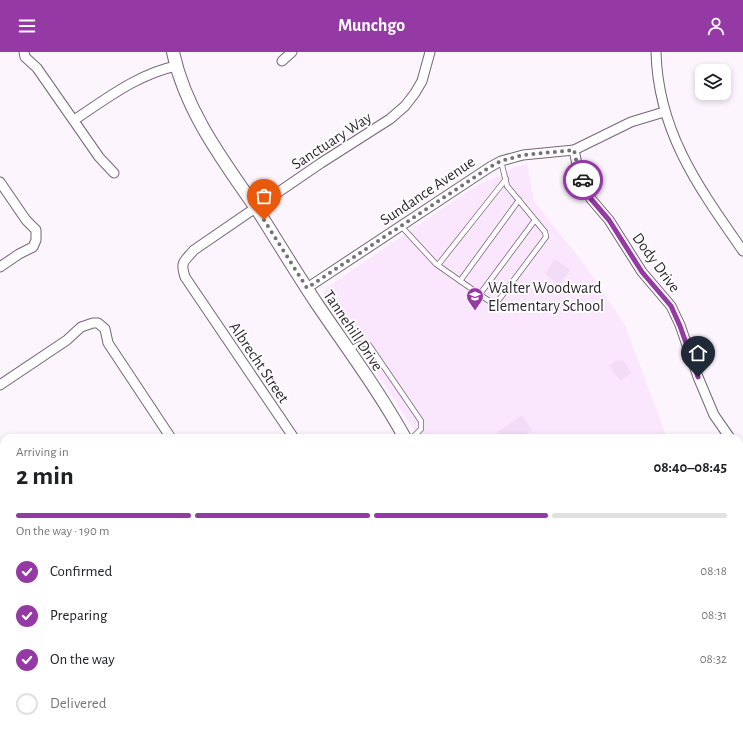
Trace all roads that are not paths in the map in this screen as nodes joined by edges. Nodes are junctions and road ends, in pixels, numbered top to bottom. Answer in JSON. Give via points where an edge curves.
{"nodes":[{"id":1,"x":24,"y":52,"type":"edge"},
{"id":2,"x":173,"y":52,"type":"edge"},
{"id":3,"x":292,"y":52,"type":"edge"},
{"id":4,"x":430,"y":52,"type":"edge"},
{"id":5,"x":656,"y":52,"type":"edge"},
{"id":6,"x":282,"y":61,"type":"dead end"},
{"id":7,"x":176,"y":66,"type":"junction"},
{"id":8,"x":664,"y":112,"type":"junction"},
{"id":9,"x":74,"y":120,"type":"junction"},
{"id":10,"x":574,"y":150,"type":"junction"},
{"id":11,"x":501,"y":161,"type":"junction"},
{"id":12,"x":114,"y":173,"type":"dead end"},
{"id":13,"x":506,"y":179,"type":"junction"},
{"id":14,"x":0,"y":182,"type":"edge"},
{"id":15,"x":519,"y":200,"type":"junction"},
{"id":16,"x":255,"y":208,"type":"junction"},
{"id":17,"x":535,"y":220,"type":"junction"},
{"id":18,"x":401,"y":226,"type":"junction"},
{"id":19,"x":743,"y":251,"type":"edge"},
{"id":20,"x":438,"y":265,"type":"junction"},
{"id":21,"x":0,"y":267,"type":"edge"},
{"id":22,"x":460,"y":281,"type":"junction"},
{"id":23,"x":307,"y":288,"type":"junction"},
{"id":24,"x":480,"y":294,"type":"junction"},
{"id":25,"x":202,"y":302,"type":"joint"},
{"id":26,"x":349,"y":351,"type":"junction"},
{"id":27,"x":0,"y":385,"type":"edge"},
{"id":28,"x":168,"y":434,"type":"edge"},
{"id":29,"x":291,"y":434,"type":"edge"},
{"id":30,"x":403,"y":434,"type":"edge"},
{"id":31,"x":416,"y":434,"type":"edge"},
{"id":32,"x":727,"y":434,"type":"edge"}],
"edges":[{"from":1,"to":9,"type":"street"},
{"from":2,"to":7,"type":"street","name":"Tannehill Drive"},
{"from":3,"to":6,"type":"street"},
{"from":4,"to":16,"type":"street","name":"Sanctuary Way","via":[[422,80],[405,106],[390,119]]},
{"from":5,"to":8,"type":"street"},
{"from":7,"to":9,"type":"street","via":[[163,68],[145,76]]},
{"from":7,"to":16,"type":"street","name":"Tannehill Drive","via":[[189,102],[208,137]]},
{"from":8,"to":10,"type":"street","name":"Sundance Avenue","via":[[631,122]]},
{"from":8,"to":19,"type":"street","via":[[689,170]]},
{"from":9,"to":12,"type":"street","via":[[99,157]]},
{"from":10,"to":11,"type":"street","name":"Sundance Avenue","via":[[523,155]]},
{"from":10,"to":32,"type":"street","name":"Dody Drive","via":[[578,169],[591,199],[609,220],[642,272],[671,306],[714,415]]},
{"from":11,"to":13,"type":"lane"},
{"from":11,"to":18,"type":"street","name":"Sundance Avenue","via":[[471,178]]},
{"from":13,"to":15,"type":"lane","via":[[507,186]]},
{"from":13,"to":20,"type":"lane"},
{"from":14,"to":21,"type":"street","via":[[36,230],[33,247]]},
{"from":15,"to":17,"type":"lane"},
{"from":15,"to":22,"type":"lane"},
{"from":16,"to":23,"type":"street","name":"Tannehill Drive"},
{"from":16,"to":25,"type":"street","name":"Sanctuary Way","via":[[194,250],[183,263],[185,277]]},
{"from":17,"to":24,"type":"lane"},
{"from":17,"to":24,"type":"lane","via":[[546,237],[498,301],[492,303]]},
{"from":18,"to":20,"type":"lane"},
{"from":18,"to":23,"type":"street","name":"Sundance Avenue"},
{"from":20,"to":22,"type":"lane"},
{"from":22,"to":24,"type":"lane"},
{"from":23,"to":26,"type":"street","name":"Tannehill Drive"},
{"from":25,"to":29,"type":"street","name":"Albrecht Street"},
{"from":26,"to":30,"type":"street","name":"Tannehill Drive"},
{"from":26,"to":31,"type":"lane","via":[[358,344],[369,345],[421,421],[421,429]]},
{"from":27,"to":28,"type":"street","via":[[67,340],[81,327],[98,323],[105,329],[108,343]]}]}
